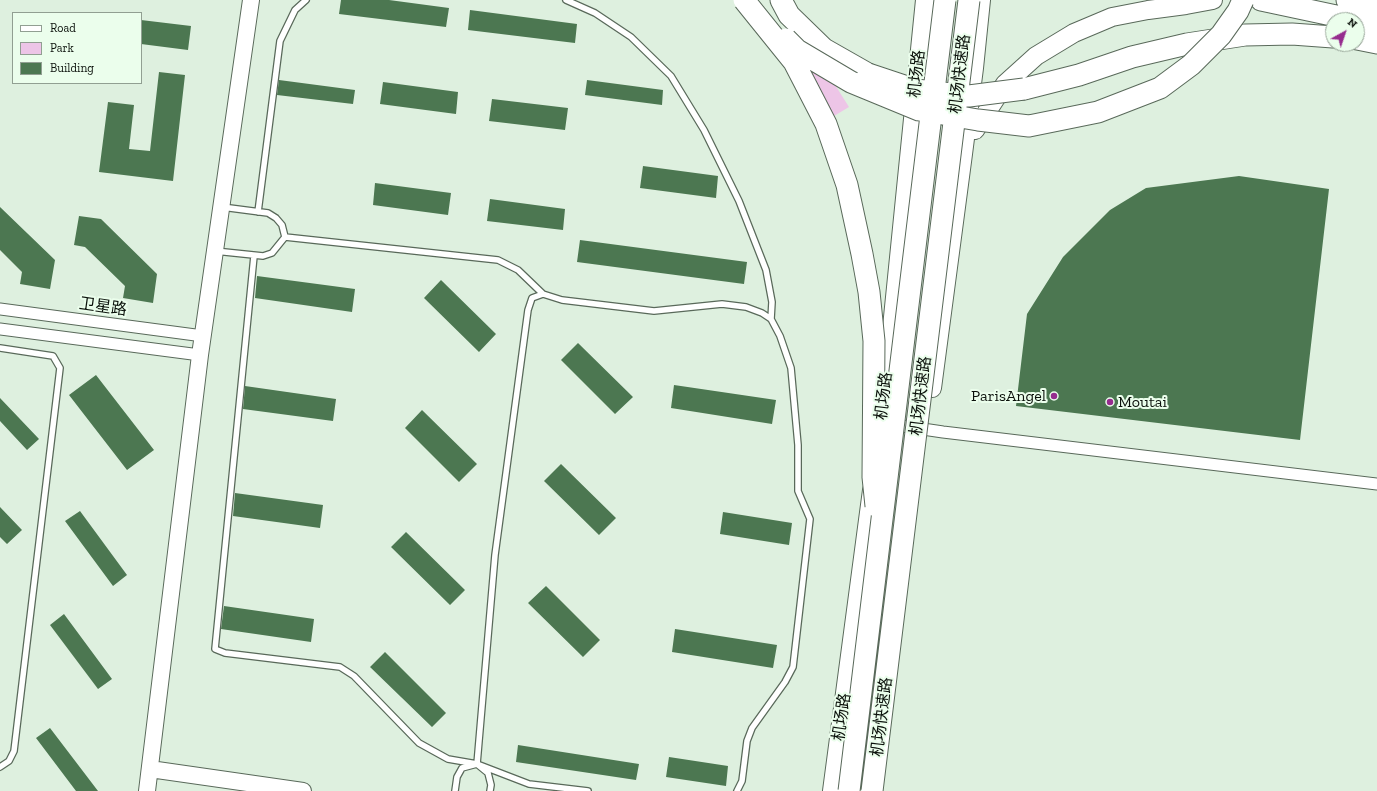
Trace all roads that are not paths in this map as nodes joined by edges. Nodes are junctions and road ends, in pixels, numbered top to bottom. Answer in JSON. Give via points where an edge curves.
{"nodes":[{"id":1,"x":251,"y":0,"type":"edge"},
{"id":2,"x":306,"y":0,"type":"edge"},
{"id":3,"x":566,"y":0,"type":"edge"},
{"id":4,"x":744,"y":0,"type":"edge"},
{"id":5,"x":781,"y":0,"type":"edge"},
{"id":6,"x":924,"y":0,"type":"edge"},
{"id":7,"x":945,"y":0,"type":"edge"},
{"id":8,"x":1213,"y":0,"type":"edge"},
{"id":9,"x":1218,"y":0,"type":"edge"},
{"id":10,"x":1243,"y":0,"type":"edge"},
{"id":11,"x":1261,"y":0,"type":"edge"},
{"id":12,"x":1347,"y":0,"type":"edge"},
{"id":13,"x":972,"y":1,"type":"edge"},
{"id":14,"x":1377,"y":7,"type":"edge"},
{"id":15,"x":1325,"y":13,"type":"edge"},
{"id":16,"x":1325,"y":20,"type":"edge"},
{"id":17,"x":1365,"y":22,"type":"edge"},
{"id":18,"x":1377,"y":25,"type":"edge"},
{"id":19,"x":1365,"y":30,"type":"edge"},
{"id":20,"x":1377,"y":32,"type":"edge"},
{"id":21,"x":1325,"y":36,"type":"edge"},
{"id":22,"x":1365,"y":40,"type":"edge"},
{"id":23,"x":1377,"y":43,"type":"edge"},
{"id":24,"x":963,"y":154,"type":"junction"},
{"id":25,"x":221,"y":206,"type":"junction"},
{"id":26,"x":258,"y":212,"type":"junction"},
{"id":27,"x":285,"y":237,"type":"junction"},
{"id":28,"x":215,"y":251,"type":"junction"},
{"id":29,"x":254,"y":256,"type":"junction"},
{"id":30,"x":543,"y":294,"type":"junction"},
{"id":31,"x":0,"y":309,"type":"edge"},
{"id":32,"x":771,"y":319,"type":"junction"},
{"id":33,"x":0,"y":329,"type":"edge"},
{"id":34,"x":203,"y":336,"type":"junction"},
{"id":35,"x":0,"y":348,"type":"edge"},
{"id":36,"x":200,"y":355,"type":"junction"},
{"id":37,"x":881,"y":422,"type":"junction"},
{"id":38,"x":926,"y":429,"type":"junction"},
{"id":39,"x":1377,"y":484,"type":"edge"},
{"id":40,"x":879,"y":553,"type":"junction"},
{"id":41,"x":477,"y":764,"type":"junction"},
{"id":42,"x":0,"y":767,"type":"edge"},
{"id":43,"x":150,"y":768,"type":"junction"},
{"id":44,"x":147,"y":791,"type":"edge"},
{"id":45,"x":303,"y":791,"type":"edge"},
{"id":46,"x":455,"y":791,"type":"edge"},
{"id":47,"x":490,"y":791,"type":"edge"},
{"id":48,"x":588,"y":791,"type":"edge"},
{"id":49,"x":737,"y":791,"type":"edge"},
{"id":50,"x":832,"y":791,"type":"edge"},
{"id":51,"x":849,"y":791,"type":"edge"},
{"id":52,"x":872,"y":791,"type":"edge"},
{"id":53,"x":879,"y":791,"type":"edge"}],
"edges":[{"from":1,"to":25,"type":"street"},
{"from":2,"to":26,"type":"lane","via":[[295,10],[280,41]]},
{"from":3,"to":32,"type":"lane","via":[[595,13],[632,37],[671,76],[704,130],[739,201],[766,270],[772,302]]},
{"from":4,"to":10,"type":"highway","bridge":true,"via":[[798,50],[851,82],[919,110],[1029,126],[1098,112],[1160,88],[1191,64],[1221,35]]},
{"from":4,"to":40,"type":"highway","bridge":true,"via":[[794,62],[826,124],[847,186],[869,292],[874,341],[873,477]]},
{"from":5,"to":21,"type":"highway","bridge":true,"via":[[789,15],[824,49],[868,74],[916,90],[969,96],[1024,89],[1079,75],[1132,57],[1187,44],[1245,35]]},
{"from":6,"to":37,"type":"main road","name":"机场路"},
{"from":7,"to":40,"type":"highway","name":"机场快速路","bridge":true},
{"from":8,"to":24,"type":"main road","via":[[1112,18],[1074,33],[1036,56],[1005,84],[975,130]]},
{"from":9,"to":16,"type":"main road"},
{"from":11,"to":15,"type":"highway"},
{"from":12,"to":14,"type":"highway"},
{"from":13,"to":24,"type":"main road","via":[[974,68]]},
{"from":13,"to":52,"type":"highway","name":"机场快速路","bridge":true},
{"from":17,"to":18,"type":"highway"},
{"from":19,"to":20,"type":"main road"},
{"from":22,"to":23,"type":"highway"},
{"from":24,"to":38,"type":"main road"},
{"from":25,"to":26,"type":"lane"},
{"from":25,"to":28,"type":"street"},
{"from":26,"to":27,"type":"lane","via":[[268,213],[276,218],[282,225]]},
{"from":27,"to":29,"type":"lane","via":[[272,253]]},
{"from":27,"to":30,"type":"lane","via":[[498,260],[518,270]]},
{"from":28,"to":29,"type":"lane"},
{"from":28,"to":34,"type":"street"},
{"from":29,"to":41,"type":"lane","via":[[215,649],[226,653],[340,667],[354,676],[419,743],[448,760]]},
{"from":30,"to":32,"type":"lane","via":[[562,300],[654,311],[722,304],[746,307]]},
{"from":30,"to":41,"type":"lane","via":[[532,298],[528,310],[495,555]]},
{"from":31,"to":34,"type":"street","name":"卫星路"},
{"from":32,"to":49,"type":"lane","via":[[780,336],[790,368],[798,445],[798,490],[810,519],[793,667],[752,728],[747,741],[742,782]]},
{"from":33,"to":36,"type":"street"},
{"from":34,"to":36,"type":"street"},
{"from":35,"to":42,"type":"lane","via":[[53,356],[60,368],[14,751],[9,761]]},
{"from":36,"to":43,"type":"street"},
{"from":37,"to":38,"type":"street"},
{"from":37,"to":50,"type":"main road","name":"机场路"},
{"from":38,"to":39,"type":"street"},
{"from":38,"to":53,"type":"main road"},
{"from":40,"to":51,"type":"highway","name":"机场快速路","bridge":true},
{"from":41,"to":46,"type":"lane","via":[[462,768],[457,777]]},
{"from":41,"to":47,"type":"lane","via":[[488,773]]},
{"from":41,"to":48,"type":"lane","via":[[529,784]]},
{"from":43,"to":44,"type":"street"},
{"from":43,"to":45,"type":"street"}]}
